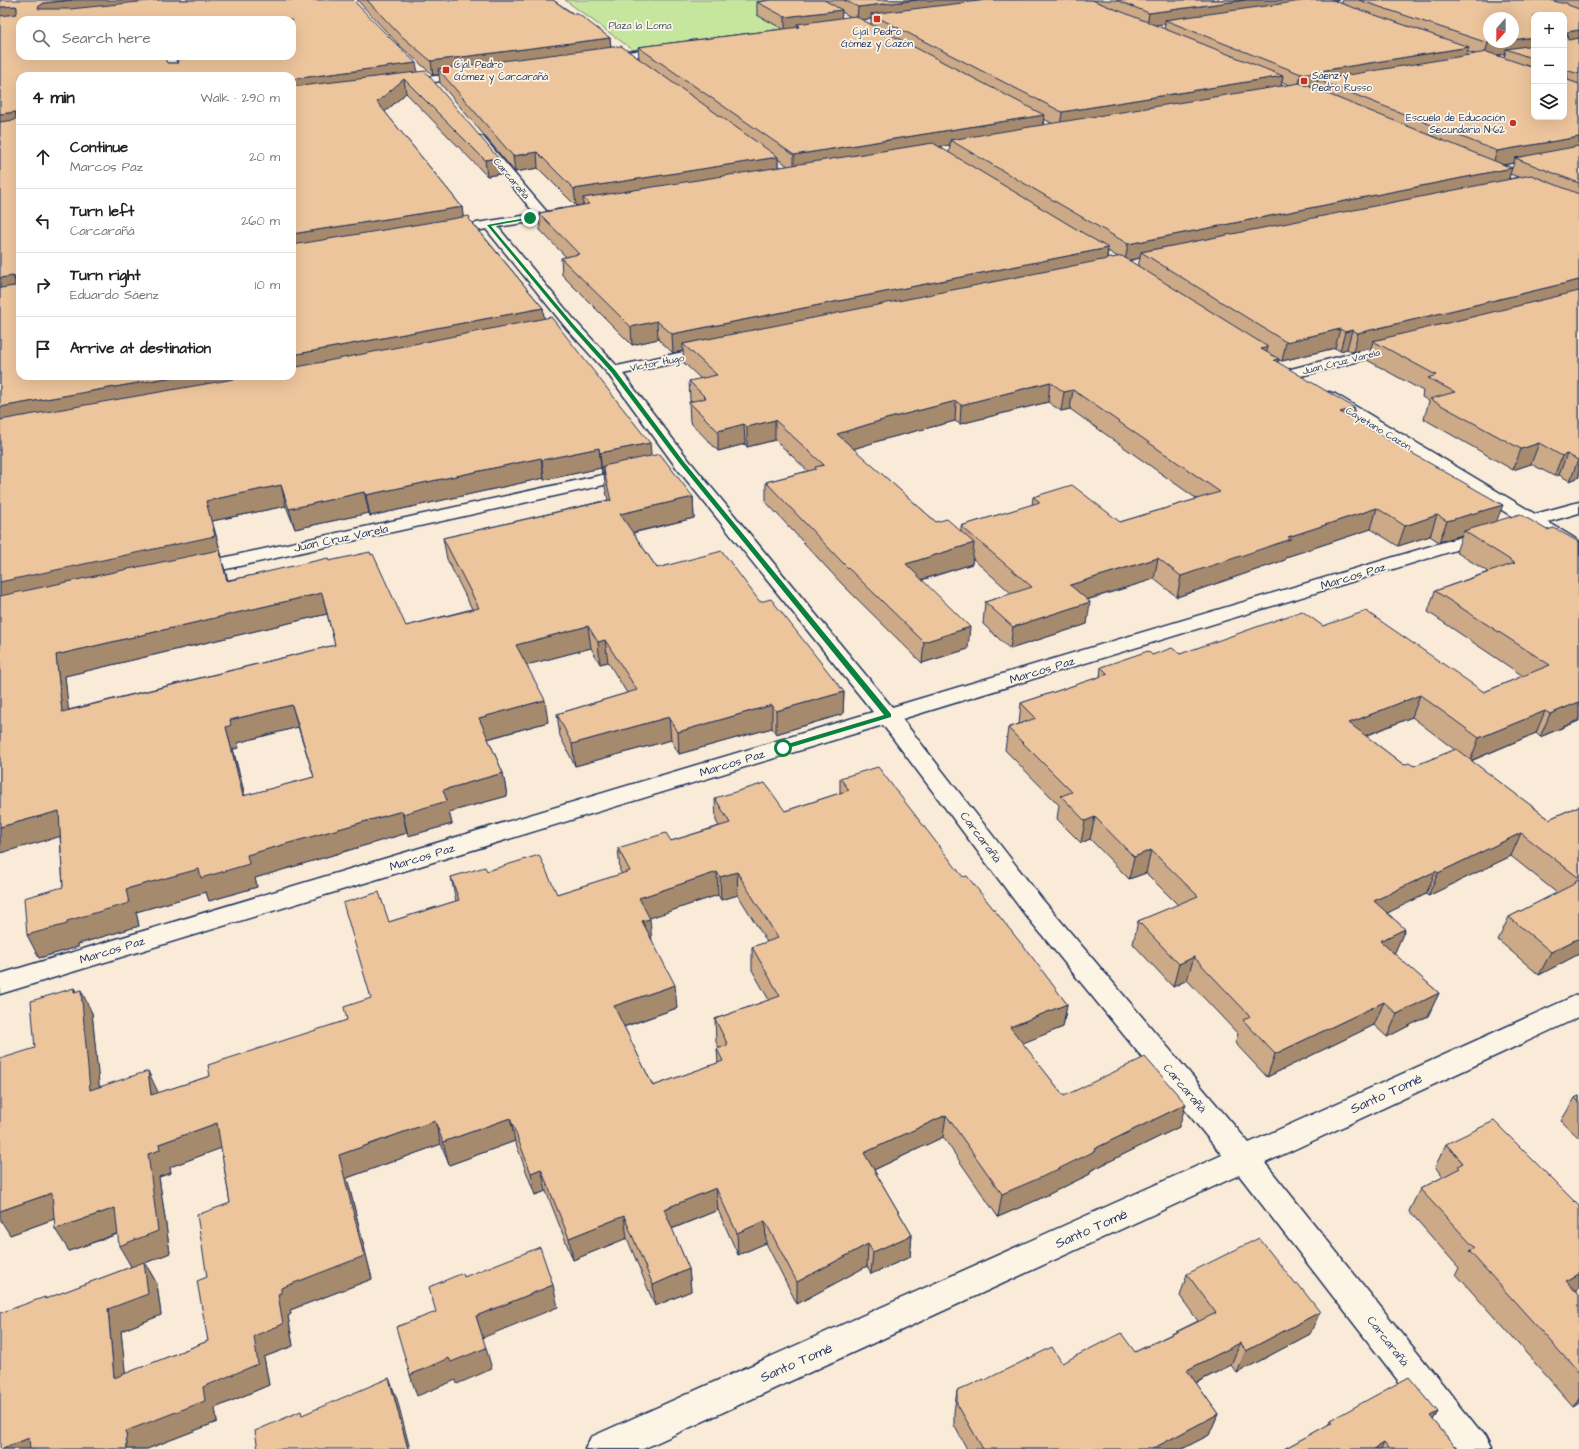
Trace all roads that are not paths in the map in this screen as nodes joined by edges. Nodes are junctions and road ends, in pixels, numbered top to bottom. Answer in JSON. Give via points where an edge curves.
{"nodes":[{"id":1,"x":610,"y":46,"type":"edge"},
{"id":2,"x":676,"y":49,"type":"edge"},
{"id":3,"x":623,"y":55,"type":"junction"},
{"id":4,"x":592,"y":59,"type":"edge"},
{"id":5,"x":171,"y":60,"type":"edge"},
{"id":6,"x":635,"y":64,"type":"edge"},
{"id":7,"x":418,"y":70,"type":"edge"},
{"id":8,"x":175,"y":72,"type":"edge"},
{"id":9,"x":478,"y":74,"type":"edge"},
{"id":10,"x":430,"y":80,"type":"junction"},
{"id":11,"x":394,"y":85,"type":"edge"},
{"id":12,"x":440,"y":92,"type":"edge"},
{"id":13,"x":474,"y":133,"type":"edge"},
{"id":14,"x":582,"y":210,"type":"edge"},
{"id":15,"x":544,"y":216,"type":"junction"},
{"id":16,"x":488,"y":225,"type":"junction"},
{"id":17,"x":465,"y":229,"type":"edge"},
{"id":18,"x":1411,"y":344,"type":"edge"},
{"id":19,"x":721,"y":349,"type":"edge"},
{"id":20,"x":1276,"y":365,"type":"edge"},
{"id":21,"x":613,"y":371,"type":"junction"},
{"id":22,"x":1289,"y":374,"type":"junction"},
{"id":23,"x":666,"y":466,"type":"junction"},
{"id":24,"x":1579,"y":508,"type":"edge"},
{"id":25,"x":1535,"y":521,"type":"junction"},
{"id":26,"x":1579,"y":549,"type":"edge"},
{"id":27,"x":178,"y":574,"type":"edge"},
{"id":28,"x":888,"y":716,"type":"junction"},
{"id":29,"x":0,"y":984,"type":"edge"},
{"id":30,"x":1579,"y":1005,"type":"edge"},
{"id":31,"x":1244,"y":1159,"type":"junction"},
{"id":32,"x":603,"y":1449,"type":"edge"},
{"id":33,"x":1473,"y":1449,"type":"edge"}],
"edges":[{"from":1,"to":3,"type":"street"},
{"from":2,"to":3,"type":"street"},
{"from":3,"to":4,"type":"street"},
{"from":3,"to":6,"type":"street"},
{"from":5,"to":8,"type":"street"},
{"from":7,"to":10,"type":"street"},
{"from":9,"to":10,"type":"street"},
{"from":10,"to":11,"type":"street"},
{"from":10,"to":12,"type":"street"},
{"from":13,"to":15,"type":"street","name":"Carcarañá"},
{"from":14,"to":15,"type":"street"},
{"from":15,"to":16,"type":"street"},
{"from":16,"to":17,"type":"street"},
{"from":16,"to":21,"type":"street","name":"Carcarañá","via":[[564,328]]},
{"from":18,"to":22,"type":"street","name":"Juan Cruz Varela"},
{"from":19,"to":21,"type":"street","name":"Víctor Hugo"},
{"from":20,"to":22,"type":"street","name":"Cayetano Cazón"},
{"from":21,"to":23,"type":"street","name":"Carcarañá"},
{"from":22,"to":25,"type":"street","name":"Cayetano Cazón"},
{"from":23,"to":27,"type":"street","name":"Juan Cruz Varela"},
{"from":23,"to":28,"type":"street","name":"Carcarañá"},
{"from":24,"to":25,"type":"street","name":"Marcos Paz"},
{"from":25,"to":26,"type":"street","name":"Cayetano Cazón"},
{"from":25,"to":28,"type":"street","name":"Marcos Paz"},
{"from":28,"to":29,"type":"street","name":"Marcos Paz"},
{"from":28,"to":31,"type":"street","name":"Carcarañá","via":[[1033,906]]},
{"from":30,"to":31,"type":"street","name":"Santo Tomé"},
{"from":31,"to":32,"type":"street","name":"Santo Tomé"},
{"from":31,"to":33,"type":"street","name":"Carcarañá"}]}
